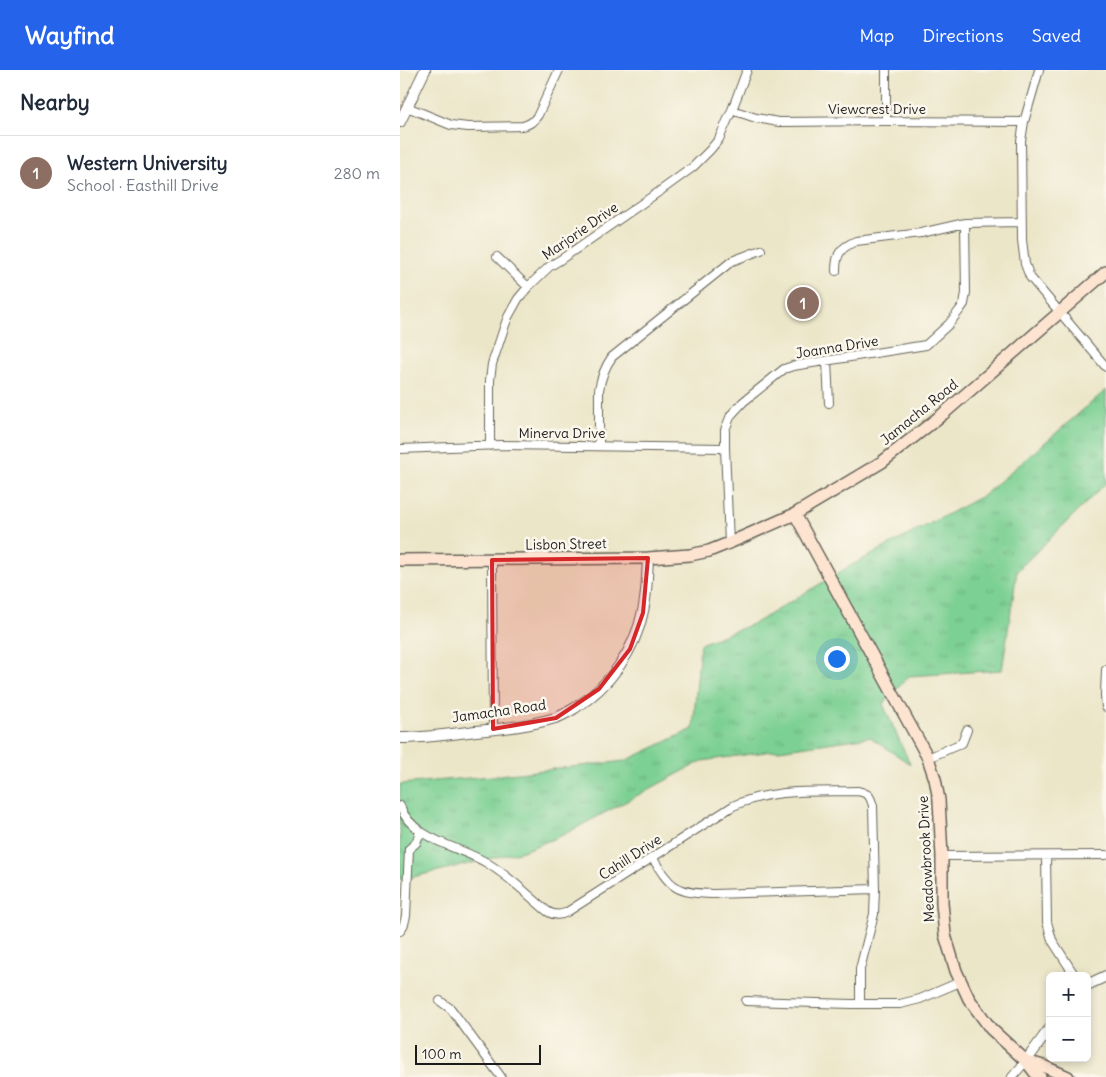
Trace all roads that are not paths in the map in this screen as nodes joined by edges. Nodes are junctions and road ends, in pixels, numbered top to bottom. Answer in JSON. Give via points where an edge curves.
{"nodes":[{"id":1,"x":425,"y":70,"type":"edge"},
{"id":2,"x":559,"y":70,"type":"edge"},
{"id":3,"x":747,"y":70,"type":"edge"},
{"id":4,"x":886,"y":70,"type":"edge"},
{"id":5,"x":1039,"y":70,"type":"edge"},
{"id":6,"x":408,"y":106,"type":"junction"},
{"id":7,"x":732,"y":110,"type":"junction"},
{"id":8,"x":400,"y":122,"type":"edge"},
{"id":9,"x":886,"y":122,"type":"junction"},
{"id":10,"x":1024,"y":122,"type":"junction"},
{"id":11,"x":1021,"y":222,"type":"junction"},
{"id":12,"x":965,"y":223,"type":"junction"},
{"id":13,"x":761,"y":250,"type":"dead end"},
{"id":14,"x":497,"y":257,"type":"dead end"},
{"id":15,"x":836,"y":271,"type":"dead end"},
{"id":16,"x":1106,"y":272,"type":"edge"},
{"id":17,"x":528,"y":287,"type":"junction"},
{"id":18,"x":1060,"y":313,"type":"junction"},
{"id":19,"x":826,"y":361,"type":"junction"},
{"id":20,"x":1106,"y":366,"type":"edge"},
{"id":21,"x":830,"y":403,"type":"dead end"},
{"id":22,"x":490,"y":446,"type":"junction"},
{"id":23,"x":599,"y":446,"type":"junction"},
{"id":24,"x":725,"y":448,"type":"junction"},
{"id":25,"x":400,"y":449,"type":"edge"},
{"id":26,"x":795,"y":514,"type":"junction"},
{"id":27,"x":729,"y":543,"type":"junction"},
{"id":28,"x":648,"y":558,"type":"junction"},
{"id":29,"x":400,"y":560,"type":"edge"},
{"id":30,"x":492,"y":560,"type":"junction"},
{"id":31,"x":1106,"y":670,"type":"edge"},
{"id":32,"x":1106,"y":707,"type":"edge"},
{"id":33,"x":493,"y":729,"type":"junction"},
{"id":34,"x":967,"y":730,"type":"dead end"},
{"id":35,"x":400,"y":738,"type":"edge"},
{"id":36,"x":928,"y":758,"type":"junction"},
{"id":37,"x":400,"y":806,"type":"edge"},
{"id":38,"x":420,"y":832,"type":"junction"},
{"id":39,"x":1106,"y":855,"type":"edge"},
{"id":40,"x":942,"y":856,"type":"junction"},
{"id":41,"x":1046,"y":856,"type":"junction"},
{"id":42,"x":652,"y":857,"type":"junction"},
{"id":43,"x":875,"y":889,"type":"junction"},
{"id":44,"x":400,"y":931,"type":"edge"},
{"id":45,"x":1072,"y":972,"type":"edge"},
{"id":46,"x":1106,"y":976,"type":"edge"},
{"id":47,"x":960,"y":982,"type":"junction"},
{"id":48,"x":1091,"y":983,"type":"edge"},
{"id":49,"x":440,"y":1001,"type":"dead end"},
{"id":50,"x":746,"y":1001,"type":"dead end"},
{"id":51,"x":860,"y":1004,"type":"junction"},
{"id":52,"x":1046,"y":1034,"type":"edge"},
{"id":53,"x":1026,"y":1061,"type":"junction"},
{"id":54,"x":501,"y":1077,"type":"edge"},
{"id":55,"x":1012,"y":1077,"type":"edge"},
{"id":56,"x":1040,"y":1077,"type":"edge"},
{"id":57,"x":1068,"y":1077,"type":"edge"}],
"edges":[{"from":1,"to":6,"type":"street"},
{"from":2,"to":6,"type":"street","via":[[538,115],[530,124],[522,126],[451,125]]},
{"from":3,"to":7,"type":"street","name":"Marjorie Drive"},
{"from":4,"to":9,"type":"street"},
{"from":5,"to":10,"type":"street"},
{"from":6,"to":8,"type":"street"},
{"from":7,"to":9,"type":"street","name":"Viewcrest Drive","via":[[779,122]]},
{"from":7,"to":17,"type":"street","name":"Marjorie Drive","via":[[719,139],[693,166],[550,266]]},
{"from":9,"to":10,"type":"street","name":"Viewcrest Drive"},
{"from":10,"to":11,"type":"street"},
{"from":11,"to":12,"type":"street"},
{"from":11,"to":18,"type":"street","via":[[1025,264],[1030,277]]},
{"from":12,"to":15,"type":"street","via":[[921,233],[856,241],[839,253]]},
{"from":12,"to":19,"type":"street","name":"Joanna Drive","via":[[966,293],[964,304],[949,324],[926,345]]},
{"from":13,"to":23,"type":"street","via":[[732,261],[612,358],[600,382]]},
{"from":14,"to":17,"type":"street"},
{"from":16,"to":18,"type":"main road","name":"Jamacha Road"},
{"from":17,"to":22,"type":"street","name":"Marjorie Drive","via":[[508,317],[492,364]]},
{"from":18,"to":20,"type":"street"},
{"from":18,"to":26,"type":"main road","name":"Jamacha Road","via":[[882,462]]},
{"from":19,"to":21,"type":"street"},
{"from":19,"to":24,"type":"street","name":"Joanna Drive","via":[[784,369],[743,402],[725,430]]},
{"from":22,"to":23,"type":"street","name":"Minerva Drive"},
{"from":22,"to":25,"type":"street","name":"Minerva Drive"},
{"from":23,"to":24,"type":"street","name":"Minerva Drive"},
{"from":24,"to":27,"type":"street","name":"Joanna Drive"},
{"from":26,"to":27,"type":"main road","name":"Jamacha Road"},
{"from":26,"to":36,"type":"main road","name":"Meadowbrook Drive"},
{"from":27,"to":28,"type":"main road","name":"Lisbon Street","via":[[690,555]]},
{"from":28,"to":30,"type":"main road","name":"Lisbon Street"},
{"from":28,"to":33,"type":"street","name":"Jamacha Road","via":[[647,588],[640,625],[630,648],[608,680],[584,702],[556,718]]},
{"from":29,"to":30,"type":"main road","name":"Lisbon Street"},
{"from":30,"to":33,"type":"street"},
{"from":31,"to":32,"type":"street"},
{"from":33,"to":35,"type":"street","name":"Jamacha Road"},
{"from":34,"to":36,"type":"street","via":[[962,743]]},
{"from":36,"to":40,"type":"main road","name":"Meadowbrook Drive","via":[[939,800]]},
{"from":37,"to":38,"type":"street","via":[[409,822]]},
{"from":38,"to":42,"type":"street","name":"Cahill Drive","via":[[487,863],[554,914],[567,912]]},
{"from":38,"to":44,"type":"street","via":[[409,850],[406,916]]},
{"from":39,"to":41,"type":"street"},
{"from":40,"to":41,"type":"street"},
{"from":40,"to":47,"type":"main road","name":"Meadowbrook Drive","via":[[945,935]]},
{"from":41,"to":45,"type":"street","via":[[1047,922],[1052,940]]},
{"from":42,"to":43,"type":"street","via":[[666,879],[677,888],[693,893]]},
{"from":42,"to":43,"type":"street","name":"Cahill Drive","via":[[749,799],[779,793],[858,791],[870,796],[873,806]]},
{"from":43,"to":51,"type":"street","via":[[874,914],[860,969]]},
{"from":46,"to":48,"type":"street"},
{"from":47,"to":51,"type":"street","via":[[900,1004]]},
{"from":47,"to":53,"type":"main road","name":"Meadowbrook Drive","via":[[991,1028]]},
{"from":49,"to":54,"type":"street","via":[[451,1009]]},
{"from":50,"to":51,"type":"street"},
{"from":52,"to":53,"type":"street"},
{"from":53,"to":55,"type":"street"},
{"from":53,"to":56,"type":"main road","name":"Meadowbrook Drive"},
{"from":53,"to":57,"type":"main road","name":"Meadowbrook Drive"}]}
